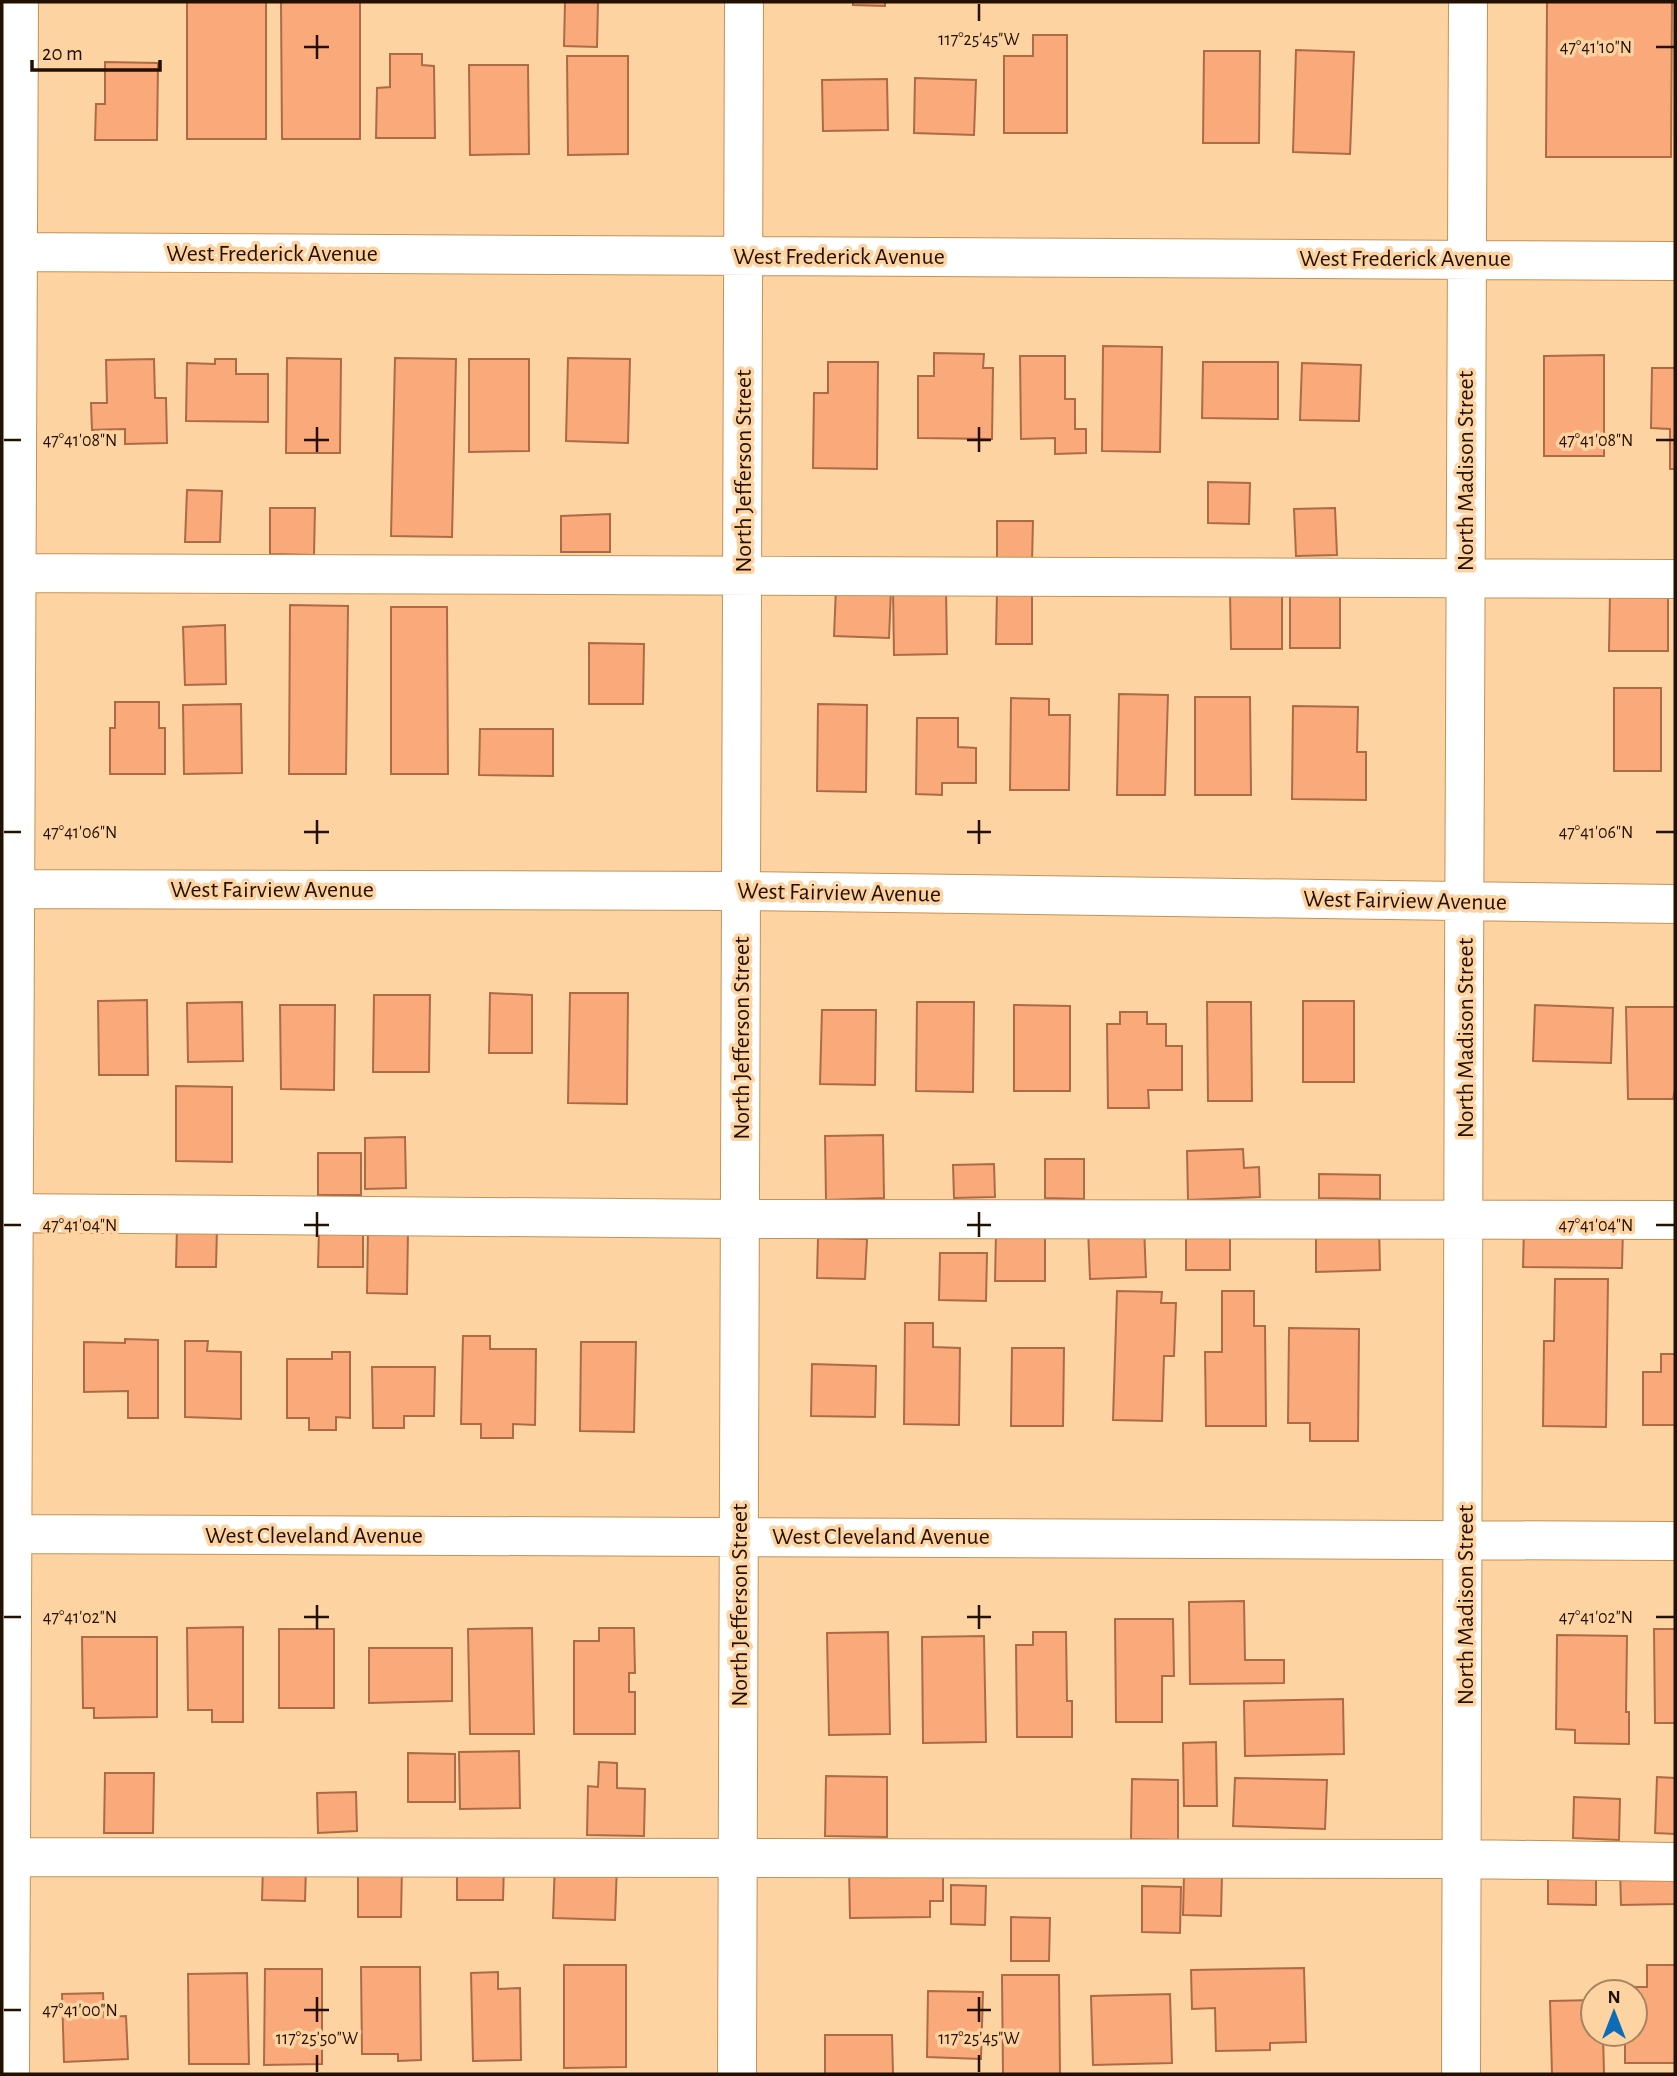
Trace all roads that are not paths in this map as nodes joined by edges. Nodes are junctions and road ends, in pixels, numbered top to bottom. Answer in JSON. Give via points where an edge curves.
{"nodes":[{"id":1,"x":19,"y":2,"type":"edge"},
{"id":2,"x":744,"y":2,"type":"edge"},
{"id":3,"x":1468,"y":2,"type":"edge"},
{"id":4,"x":10,"y":252,"type":"edge"},
{"id":5,"x":743,"y":256,"type":"junction"},
{"id":6,"x":1465,"y":258,"type":"junction"},
{"id":7,"x":1675,"y":261,"type":"edge"},
{"id":8,"x":9,"y":573,"type":"edge"},
{"id":9,"x":742,"y":576,"type":"junction"},
{"id":10,"x":1465,"y":579,"type":"junction"},
{"id":11,"x":1675,"y":579,"type":"edge"},
{"id":12,"x":8,"y":889,"type":"edge"},
{"id":13,"x":741,"y":891,"type":"junction"},
{"id":14,"x":1465,"y":901,"type":"junction"},
{"id":15,"x":1675,"y":904,"type":"edge"},
{"id":16,"x":8,"y":1213,"type":"edge"},
{"id":17,"x":740,"y":1219,"type":"junction"},
{"id":18,"x":1465,"y":1219,"type":"junction"},
{"id":19,"x":1675,"y":1220,"type":"edge"},
{"id":20,"x":7,"y":1534,"type":"edge"},
{"id":21,"x":739,"y":1536,"type":"junction"},
{"id":22,"x":1465,"y":1539,"type":"junction"},
{"id":23,"x":1675,"y":1541,"type":"edge"},
{"id":24,"x":6,"y":1857,"type":"edge"},
{"id":25,"x":738,"y":1859,"type":"junction"},
{"id":26,"x":1463,"y":1859,"type":"junction"},
{"id":27,"x":1675,"y":1862,"type":"edge"},
{"id":28,"x":10,"y":2074,"type":"edge"},
{"id":29,"x":737,"y":2074,"type":"edge"},
{"id":30,"x":1461,"y":2074,"type":"edge"}],
"edges":[{"from":1,"to":4,"type":"street"},
{"from":2,"to":5,"type":"street","name":"North Jefferson Street"},
{"from":3,"to":6,"type":"street","name":"North Madison Street"},
{"from":4,"to":5,"type":"street","name":"West Frederick Avenue"},
{"from":4,"to":8,"type":"street"},
{"from":5,"to":6,"type":"street","name":"West Frederick Avenue"},
{"from":5,"to":9,"type":"street","name":"North Jefferson Street"},
{"from":6,"to":7,"type":"street","name":"West Frederick Avenue"},
{"from":6,"to":10,"type":"street","name":"North Madison Street"},
{"from":8,"to":9,"type":"street"},
{"from":8,"to":12,"type":"street"},
{"from":9,"to":10,"type":"street"},
{"from":9,"to":13,"type":"street","name":"North Jefferson Street"},
{"from":10,"to":11,"type":"street"},
{"from":10,"to":14,"type":"street","name":"North Madison Street"},
{"from":12,"to":13,"type":"street","name":"West Fairview Avenue"},
{"from":12,"to":16,"type":"street"},
{"from":13,"to":14,"type":"street","name":"West Fairview Avenue"},
{"from":13,"to":17,"type":"street","name":"North Jefferson Street"},
{"from":14,"to":15,"type":"street","name":"West Fairview Avenue"},
{"from":14,"to":18,"type":"street","name":"North Madison Street"},
{"from":16,"to":17,"type":"street"},
{"from":16,"to":20,"type":"street"},
{"from":17,"to":18,"type":"street"},
{"from":17,"to":21,"type":"street","name":"North Jefferson Street"},
{"from":18,"to":19,"type":"street"},
{"from":18,"to":22,"type":"street","name":"North Madison Street"},
{"from":20,"to":21,"type":"street","name":"West Cleveland Avenue"},
{"from":20,"to":24,"type":"street"},
{"from":21,"to":22,"type":"street","name":"West Cleveland Avenue"},
{"from":21,"to":25,"type":"street","name":"North Jefferson Street"},
{"from":22,"to":23,"type":"street","name":"West Cleveland Avenue"},
{"from":22,"to":26,"type":"street","name":"North Madison Street"},
{"from":24,"to":25,"type":"street"},
{"from":24,"to":28,"type":"street"},
{"from":25,"to":26,"type":"street"},
{"from":25,"to":29,"type":"street","name":"North Jefferson Street"},
{"from":26,"to":27,"type":"street"},
{"from":26,"to":30,"type":"street","name":"North Madison Street"}]}
